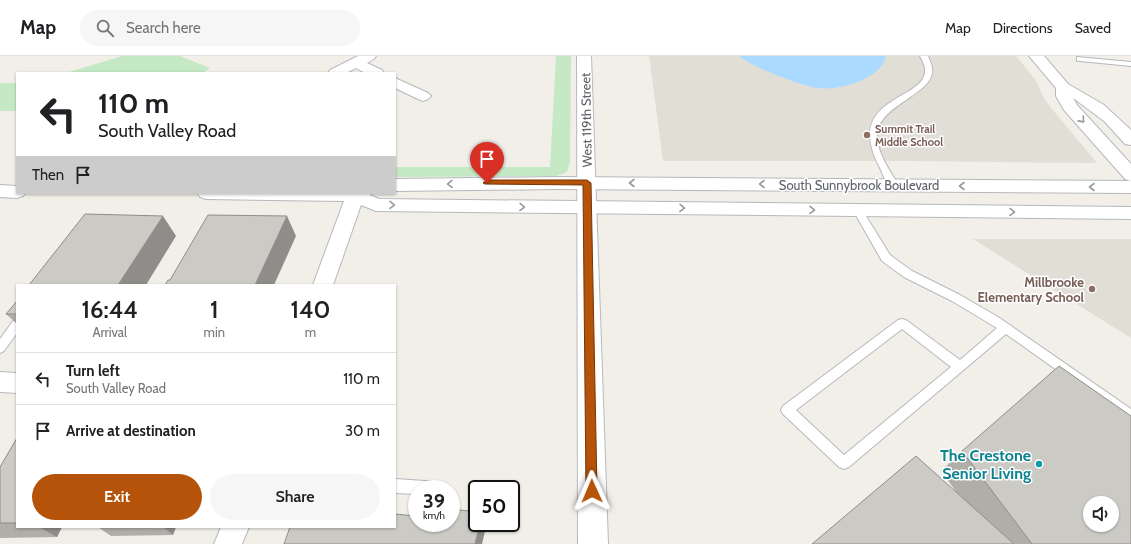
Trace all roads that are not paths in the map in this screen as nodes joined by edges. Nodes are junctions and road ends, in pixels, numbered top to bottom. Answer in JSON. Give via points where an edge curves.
{"nodes":[{"id":1,"x":584,"y":56,"type":"edge"},
{"id":2,"x":924,"y":56,"type":"edge"},
{"id":3,"x":1036,"y":56,"type":"edge"},
{"id":4,"x":362,"y":59,"type":"edge"},
{"id":5,"x":1080,"y":59,"type":"dead end"},
{"id":6,"x":1131,"y":64,"type":"edge"},
{"id":7,"x":337,"y":72,"type":"edge"},
{"id":8,"x":376,"y":72,"type":"edge"},
{"id":9,"x":396,"y":82,"type":"edge"},
{"id":10,"x":1063,"y":87,"type":"junction"},
{"id":11,"x":423,"y":96,"type":"dead end"},
{"id":12,"x":1131,"y":140,"type":"edge"},
{"id":13,"x":1131,"y":176,"type":"edge"},
{"id":14,"x":396,"y":185,"type":"edge"},
{"id":15,"x":893,"y":185,"type":"junction"},
{"id":16,"x":1131,"y":187,"type":"edge"},
{"id":17,"x":0,"y":191,"type":"edge"},
{"id":18,"x":16,"y":192,"type":"edge"},
{"id":19,"x":358,"y":194,"type":"edge"},
{"id":20,"x":587,"y":195,"type":"junction"},
{"id":21,"x":858,"y":210,"type":"junction"},
{"id":22,"x":1131,"y":213,"type":"edge"},
{"id":23,"x":323,"y":284,"type":"edge"},
{"id":24,"x":16,"y":325,"type":"edge"},
{"id":25,"x":1005,"y":328,"type":"junction"},
{"id":26,"x":0,"y":348,"type":"edge"},
{"id":27,"x":960,"y":367,"type":"junction"},
{"id":28,"x":0,"y":382,"type":"edge"},
{"id":29,"x":16,"y":382,"type":"edge"},
{"id":30,"x":1131,"y":416,"type":"edge"},
{"id":31,"x":396,"y":486,"type":"edge"},
{"id":32,"x":408,"y":487,"type":"edge"},
{"id":33,"x":235,"y":528,"type":"edge"},
{"id":34,"x":228,"y":544,"type":"edge"},
{"id":35,"x":593,"y":544,"type":"edge"}],
"edges":[{"from":1,"to":20,"type":"main road","name":"West 119th Street"},
{"from":2,"to":15,"type":"lane","via":[[929,72],[924,82],[886,110],[876,122],[872,133],[875,148]]},
{"from":3,"to":10,"type":"street"},
{"from":4,"to":7,"type":"street"},
{"from":4,"to":8,"type":"street"},
{"from":5,"to":6,"type":"lane"},
{"from":9,"to":11,"type":"street"},
{"from":10,"to":12,"type":"street","via":[[1098,108]]},
{"from":10,"to":13,"type":"street","one_way":true,"via":[[1064,96],[1070,107]]},
{"from":20,"to":14,"type":"street","one_way":true,"via":[[487,183]]},
{"from":16,"to":15,"type":"street","name":"South Sunnybrook Boulevard","one_way":true},
{"from":15,"to":20,"type":"street","name":"South Sunnybrook Boulevard","one_way":true},
{"from":17,"to":18,"type":"street"},
{"from":19,"to":20,"type":"street","one_way":true,"via":[[376,205]]},
{"from":19,"to":23,"type":"street"},
{"from":20,"to":21,"type":"street","name":"South Sunnybrook Boulevard","one_way":true},
{"from":20,"to":35,"type":"main road","name":"West 119th Street"},
{"from":21,"to":22,"type":"street","name":"South Sunnybrook Boulevard","one_way":true},
{"from":21,"to":25,"type":"lane","via":[[886,258],[908,274],[956,298]]},
{"from":24,"to":26,"type":"lane"},
{"from":25,"to":27,"type":"lane"},
{"from":25,"to":30,"type":"lane"},
{"from":27,"to":27,"type":"lane","via":[[844,463],[788,410],[902,324]]},
{"from":28,"to":29,"type":"street"},
{"from":31,"to":32,"type":"lane"},
{"from":33,"to":34,"type":"street"}]}
